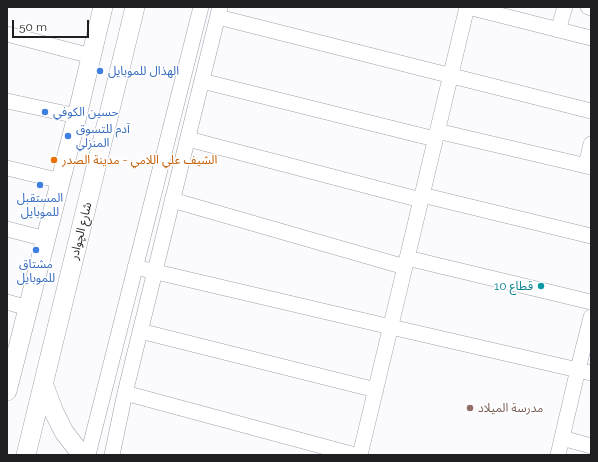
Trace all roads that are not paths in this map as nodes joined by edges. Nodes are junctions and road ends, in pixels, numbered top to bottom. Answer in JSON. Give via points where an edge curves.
{"nodes":[{"id":1,"x":103,"y":7,"type":"edge"},
{"id":2,"x":135,"y":7,"type":"edge"},
{"id":3,"x":201,"y":7,"type":"edge"},
{"id":4,"x":467,"y":7,"type":"edge"},
{"id":5,"x":564,"y":7,"type":"edge"},
{"id":6,"x":588,"y":7,"type":"edge"},
{"id":7,"x":591,"y":8,"type":"edge"},
{"id":8,"x":219,"y":12,"type":"edge"},
{"id":9,"x":558,"y":30,"type":"junction"},
{"id":10,"x":7,"y":34,"type":"edge"},
{"id":11,"x":591,"y":38,"type":"edge"},
{"id":12,"x":91,"y":56,"type":"junction"},
{"id":13,"x":450,"y":75,"type":"junction"},
{"id":14,"x":202,"y":81,"type":"junction"},
{"id":15,"x":7,"y":101,"type":"edge"},
{"id":16,"x":591,"y":111,"type":"edge"},
{"id":17,"x":78,"y":116,"type":"junction"},
{"id":18,"x":436,"y":135,"type":"junction"},
{"id":19,"x":188,"y":139,"type":"junction"},
{"id":20,"x":591,"y":144,"type":"edge"},
{"id":21,"x":589,"y":166,"type":"edge"},
{"id":22,"x":7,"y":168,"type":"edge"},
{"id":23,"x":61,"y":181,"type":"junction"},
{"id":24,"x":421,"y":198,"type":"junction"},
{"id":25,"x":172,"y":200,"type":"junction"},
{"id":26,"x":7,"y":229,"type":"edge"},
{"id":27,"x":591,"y":236,"type":"edge"},
{"id":28,"x":46,"y":239,"type":"junction"},
{"id":29,"x":406,"y":263,"type":"junction"},
{"id":30,"x":135,"y":267,"type":"junction"},
{"id":31,"x":155,"y":271,"type":"junction"},
{"id":32,"x":7,"y":302,"type":"edge"},
{"id":33,"x":591,"y":302,"type":"edge"},
{"id":34,"x":28,"y":308,"type":"junction"},
{"id":35,"x":591,"y":317,"type":"edge"},
{"id":36,"x":391,"y":327,"type":"junction"},
{"id":37,"x":140,"y":331,"type":"junction"},
{"id":38,"x":584,"y":371,"type":"edge"},
{"id":39,"x":8,"y":382,"type":"edge"},
{"id":40,"x":44,"y":386,"type":"junction"},
{"id":41,"x":376,"y":390,"type":"junction"},
{"id":42,"x":125,"y":393,"type":"junction"},
{"id":43,"x":562,"y":438,"type":"junction"},
{"id":44,"x":591,"y":446,"type":"edge"},
{"id":45,"x":26,"y":455,"type":"edge"},
{"id":46,"x":82,"y":455,"type":"edge"},
{"id":47,"x":88,"y":455,"type":"edge"},
{"id":48,"x":112,"y":455,"type":"edge"},
{"id":49,"x":355,"y":455,"type":"edge"},
{"id":50,"x":360,"y":455,"type":"edge"},
{"id":51,"x":558,"y":455,"type":"edge"}],
"edges":[{"from":1,"to":12,"type":"main road"},
{"from":2,"to":40,"type":"main road","name":"شارع الچوادر"},
{"from":3,"to":30,"type":"street"},
{"from":4,"to":9,"type":"street"},
{"from":4,"to":13,"type":"street"},
{"from":5,"to":9,"type":"street"},
{"from":6,"to":7,"type":"street"},
{"from":8,"to":13,"type":"street"},
{"from":8,"to":14,"type":"street"},
{"from":9,"to":11,"type":"street"},
{"from":10,"to":12,"type":"street"},
{"from":12,"to":17,"type":"main road"},
{"from":13,"to":16,"type":"street"},
{"from":13,"to":18,"type":"street"},
{"from":14,"to":18,"type":"street"},
{"from":14,"to":19,"type":"street"},
{"from":15,"to":17,"type":"street"},
{"from":17,"to":23,"type":"main road"},
{"from":18,"to":21,"type":"street"},
{"from":18,"to":24,"type":"street"},
{"from":19,"to":24,"type":"street"},
{"from":19,"to":25,"type":"street"},
{"from":20,"to":21,"type":"street"},
{"from":22,"to":23,"type":"street"},
{"from":23,"to":28,"type":"main road"},
{"from":24,"to":27,"type":"street"},
{"from":24,"to":29,"type":"street"},
{"from":25,"to":29,"type":"street"},
{"from":25,"to":31,"type":"street"},
{"from":26,"to":28,"type":"street"},
{"from":28,"to":34,"type":"main road"},
{"from":29,"to":33,"type":"street"},
{"from":29,"to":36,"type":"street"},
{"from":30,"to":31,"type":"street"},
{"from":30,"to":47,"type":"street"},
{"from":31,"to":36,"type":"street"},
{"from":31,"to":37,"type":"street"},
{"from":32,"to":34,"type":"street"},
{"from":34,"to":39,"type":"main road"},
{"from":35,"to":38,"type":"street"},
{"from":36,"to":38,"type":"street"},
{"from":36,"to":41,"type":"street"},
{"from":37,"to":41,"type":"street"},
{"from":37,"to":42,"type":"street"},
{"from":38,"to":43,"type":"street"},
{"from":40,"to":45,"type":"main road","name":"شارع الچوادر"},
{"from":40,"to":46,"type":"main road","via":[[64,432]]},
{"from":41,"to":50,"type":"street"},
{"from":42,"to":48,"type":"street"},
{"from":42,"to":49,"type":"street"},
{"from":43,"to":44,"type":"street"},
{"from":43,"to":51,"type":"street"}]}
